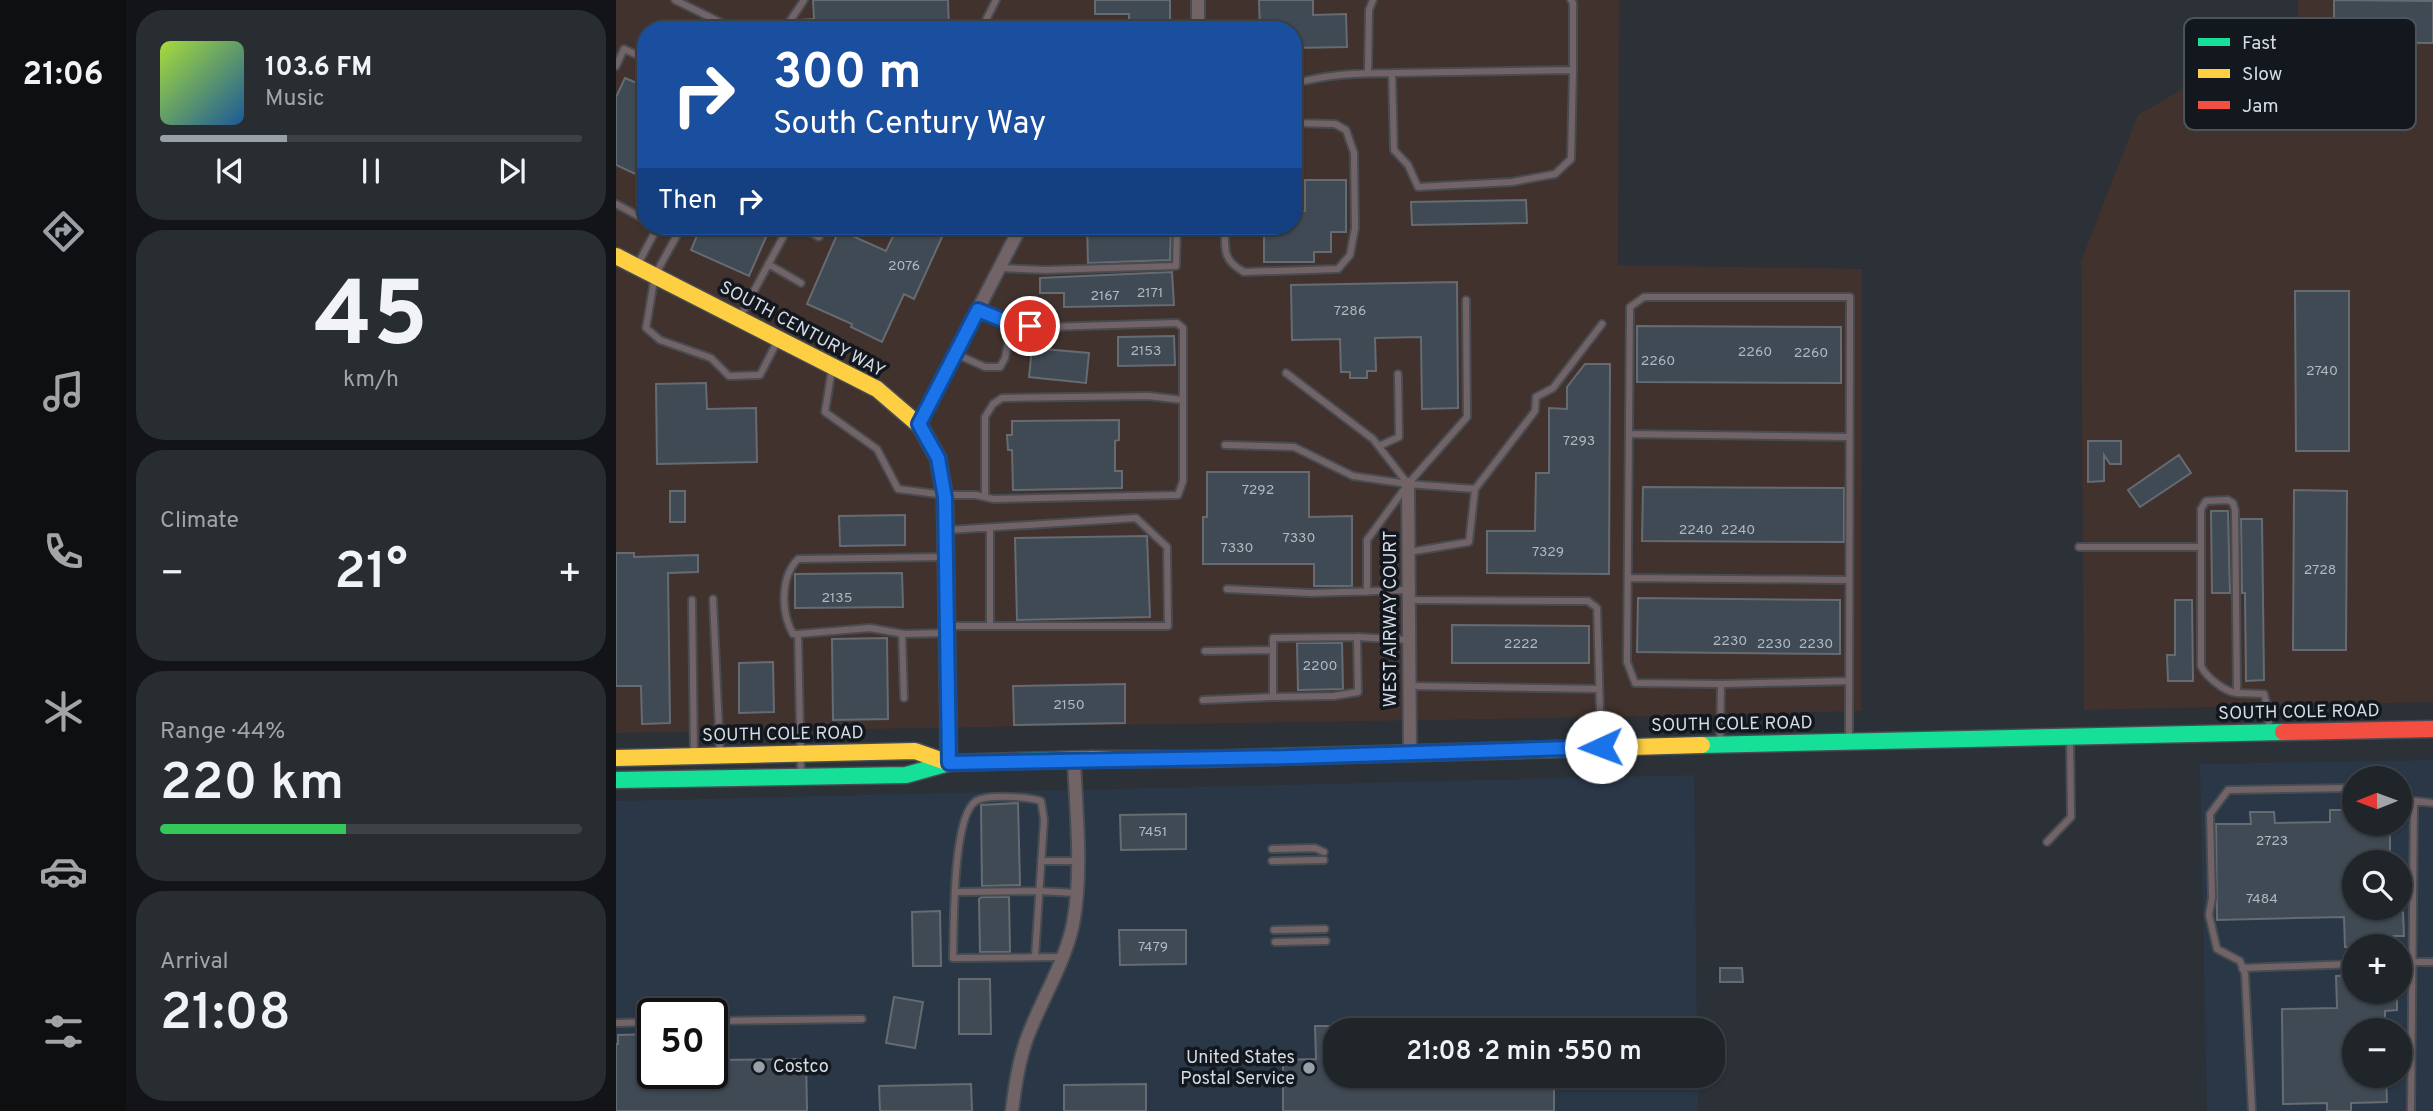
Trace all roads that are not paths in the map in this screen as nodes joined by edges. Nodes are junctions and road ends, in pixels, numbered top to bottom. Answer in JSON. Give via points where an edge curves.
{"nodes":[{"id":1,"x":675,"y":0,"type":"edge"},
{"id":2,"x":804,"y":0,"type":"edge"},
{"id":3,"x":996,"y":0,"type":"edge"},
{"id":4,"x":1198,"y":0,"type":"edge"},
{"id":5,"x":1373,"y":0,"type":"edge"},
{"id":6,"x":1571,"y":0,"type":"edge"},
{"id":7,"x":718,"y":21,"type":"edge"},
{"id":8,"x":790,"y":21,"type":"edge"},
{"id":9,"x":986,"y":21,"type":"edge"},
{"id":10,"x":1198,"y":21,"type":"edge"},
{"id":11,"x":637,"y":54,"type":"edge"},
{"id":12,"x":616,"y":66,"type":"edge"},
{"id":13,"x":1573,"y":70,"type":"junction"},
{"id":14,"x":1368,"y":73,"type":"junction"},
{"id":15,"x":1392,"y":73,"type":"junction"},
{"id":16,"x":1302,"y":82,"type":"edge"},
{"id":17,"x":1302,"y":124,"type":"edge"},
{"id":18,"x":616,"y":204,"type":"edge"},
{"id":19,"x":637,"y":215,"type":"edge"},
{"id":20,"x":653,"y":235,"type":"edge"},
{"id":21,"x":677,"y":235,"type":"edge"},
{"id":22,"x":784,"y":235,"type":"edge"},
{"id":23,"x":1016,"y":235,"type":"edge"},
{"id":24,"x":1177,"y":235,"type":"edge"},
{"id":25,"x":1225,"y":235,"type":"edge"},
{"id":26,"x":616,"y":257,"type":"edge"},
{"id":27,"x":768,"y":264,"type":"junction"},
{"id":28,"x":637,"y":266,"type":"junction"},
{"id":29,"x":999,"y":268,"type":"junction"},
{"id":30,"x":655,"y":275,"type":"junction"},
{"id":31,"x":801,"y":283,"type":"dead end"},
{"id":32,"x":1466,"y":300,"type":"dead end"},
{"id":33,"x":978,"y":310,"type":"junction"},
{"id":34,"x":739,"y":318,"type":"junction"},
{"id":35,"x":1012,"y":324,"type":"junction"},
{"id":36,"x":1602,"y":324,"type":"dead end"},
{"id":37,"x":778,"y":338,"type":"junction"},
{"id":38,"x":956,"y":354,"type":"junction"},
{"id":39,"x":833,"y":366,"type":"junction"},
{"id":40,"x":1286,"y":373,"type":"dead end"},
{"id":41,"x":1398,"y":374,"type":"dead end"},
{"id":42,"x":1183,"y":400,"type":"junction"},
{"id":43,"x":919,"y":424,"type":"junction"},
{"id":44,"x":1629,"y":434,"type":"junction"},
{"id":45,"x":1849,"y":437,"type":"junction"},
{"id":46,"x":1225,"y":445,"type":"dead end"},
{"id":47,"x":1379,"y":446,"type":"junction"},
{"id":48,"x":1408,"y":484,"type":"junction"},
{"id":49,"x":1475,"y":489,"type":"junction"},
{"id":50,"x":944,"y":495,"type":"junction"},
{"id":51,"x":985,"y":497,"type":"junction"},
{"id":52,"x":989,"y":528,"type":"junction"},
{"id":53,"x":946,"y":530,"type":"junction"},
{"id":54,"x":2079,"y":547,"type":"dead end"},
{"id":55,"x":2201,"y":547,"type":"junction"},
{"id":56,"x":1409,"y":552,"type":"junction"},
{"id":57,"x":946,"y":557,"type":"junction"},
{"id":58,"x":1628,"y":578,"type":"junction"},
{"id":59,"x":1849,"y":580,"type":"junction"},
{"id":60,"x":1227,"y":589,"type":"dead end"},
{"id":61,"x":1367,"y":592,"type":"junction"},
{"id":62,"x":1409,"y":595,"type":"junction"},
{"id":63,"x":713,"y":599,"type":"dead end"},
{"id":64,"x":692,"y":600,"type":"dead end"},
{"id":65,"x":990,"y":626,"type":"junction"},
{"id":66,"x":947,"y":629,"type":"junction"},
{"id":67,"x":798,"y":634,"type":"junction"},
{"id":68,"x":902,"y":634,"type":"junction"},
{"id":69,"x":1357,"y":637,"type":"junction"},
{"id":70,"x":1409,"y":640,"type":"junction"},
{"id":71,"x":1273,"y":650,"type":"junction"},
{"id":72,"x":1205,"y":651,"type":"dead end"},
{"id":73,"x":1849,"y":681,"type":"junction"},
{"id":74,"x":1721,"y":684,"type":"junction"},
{"id":75,"x":1409,"y":686,"type":"junction"},
{"id":76,"x":1600,"y":689,"type":"junction"},
{"id":77,"x":2237,"y":692,"type":"junction"},
{"id":78,"x":1273,"y":697,"type":"junction"},
{"id":79,"x":904,"y":698,"type":"dead end"},
{"id":80,"x":1203,"y":700,"type":"dead end"},
{"id":81,"x":2433,"y":729,"type":"edge"},
{"id":82,"x":2269,"y":732,"type":"junction"},
{"id":83,"x":2070,"y":737,"type":"junction"},
{"id":84,"x":1849,"y":741,"type":"junction"},
{"id":85,"x":1720,"y":744,"type":"junction"},
{"id":86,"x":1601,"y":747,"type":"junction"},
{"id":87,"x":800,"y":753,"type":"junction"},
{"id":88,"x":1410,"y":754,"type":"junction"},
{"id":89,"x":720,"y":755,"type":"junction"},
{"id":90,"x":694,"y":756,"type":"junction"},
{"id":91,"x":644,"y":757,"type":"junction"},
{"id":92,"x":616,"y":758,"type":"edge"},
{"id":93,"x":1074,"y":759,"type":"junction"},
{"id":94,"x":949,"y":763,"type":"junction"},
{"id":95,"x":616,"y":768,"type":"edge"},
{"id":96,"x":801,"y":776,"type":"junction"},
{"id":97,"x":616,"y":780,"type":"edge"},
{"id":98,"x":2342,"y":788,"type":"edge"},
{"id":99,"x":2414,"y":802,"type":"joint"},
{"id":100,"x":2433,"y":803,"type":"edge"},
{"id":101,"x":2047,"y":842,"type":"dead end"},
{"id":102,"x":1272,"y":849,"type":"dead end"},
{"id":103,"x":1041,"y":861,"type":"junction"},
{"id":104,"x":1077,"y":861,"type":"junction"},
{"id":105,"x":1272,"y":861,"type":"dead end"},
{"id":106,"x":1039,"y":891,"type":"junction"},
{"id":107,"x":956,"y":892,"type":"junction"},
{"id":108,"x":1076,"y":893,"type":"junction"},
{"id":109,"x":1325,"y":929,"type":"dead end"},
{"id":110,"x":1274,"y":930,"type":"dead end"},
{"id":111,"x":1326,"y":940,"type":"dead end"},
{"id":112,"x":1275,"y":943,"type":"dead end"},
{"id":113,"x":1035,"y":957,"type":"junction"},
{"id":114,"x":1062,"y":957,"type":"junction"},
{"id":115,"x":2413,"y":962,"type":"junction"},
{"id":116,"x":2433,"y":962,"type":"edge"},
{"id":117,"x":2342,"y":964,"type":"edge"},
{"id":118,"x":2242,"y":968,"type":"junction"},
{"id":119,"x":862,"y":1019,"type":"dead end"},
{"id":120,"x":728,"y":1021,"type":"edge"},
{"id":121,"x":637,"y":1022,"type":"edge"},
{"id":122,"x":616,"y":1023,"type":"edge"},
{"id":123,"x":1012,"y":1111,"type":"edge"},
{"id":124,"x":2252,"y":1111,"type":"edge"},
{"id":125,"x":2411,"y":1111,"type":"edge"}],
"edges":[{"from":1,"to":7,"type":"lane"},
{"from":2,"to":8,"type":"lane"},
{"from":3,"to":9,"type":"lane"},
{"from":4,"to":10,"type":"street"},
{"from":5,"to":14,"type":"lane"},
{"from":6,"to":13,"type":"lane"},
{"from":11,"to":12,"type":"lane","via":[[624,48]]},
{"from":13,"to":15,"type":"lane"},
{"from":13,"to":15,"type":"lane","via":[[1571,159],[1555,174],[1512,182],[1418,187],[1408,165],[1394,150]]},
{"from":14,"to":15,"type":"lane"},
{"from":14,"to":16,"type":"lane"},
{"from":17,"to":25,"type":"lane","via":[[1335,124],[1346,130],[1354,153],[1355,228],[1350,255],[1338,269],[1244,272],[1233,267],[1225,254]]},
{"from":18,"to":19,"type":"lane"},
{"from":20,"to":28,"type":"lane"},
{"from":21,"to":30,"type":"lane"},
{"from":22,"to":27,"type":"lane"},
{"from":23,"to":29,"type":"street"},
{"from":24,"to":29,"type":"lane","via":[[1176,266]]},
{"from":26,"to":28,"type":"main road","name":"SOUTH CENTURY WAY"},
{"from":27,"to":31,"type":"lane"},
{"from":27,"to":34,"type":"lane"},
{"from":28,"to":30,"type":"main road","name":"SOUTH CENTURY WAY"},
{"from":29,"to":33,"type":"street"},
{"from":30,"to":34,"type":"main road","name":"SOUTH CENTURY WAY"},
{"from":30,"to":37,"type":"lane","via":[[646,328],[660,340],[711,358],[729,376],[760,375]]},
{"from":32,"to":48,"type":"lane","via":[[1467,417]]},
{"from":33,"to":35,"type":"lane"},
{"from":33,"to":38,"type":"street"},
{"from":34,"to":37,"type":"main road","name":"SOUTH CENTURY WAY"},
{"from":35,"to":38,"type":"lane","via":[[1000,367],[985,367]]},
{"from":35,"to":42,"type":"lane","via":[[1177,323],[1183,328]]},
{"from":36,"to":49,"type":"lane","via":[[1553,388],[1536,397],[1535,411]]},
{"from":37,"to":39,"type":"main road","name":"SOUTH CENTURY WAY"},
{"from":38,"to":43,"type":"street"},
{"from":39,"to":43,"type":"main road","name":"SOUTH CENTURY WAY","via":[[877,389]]},
{"from":39,"to":50,"type":"lane","via":[[825,412],[877,449],[898,489]]},
{"from":40,"to":47,"type":"lane"},
{"from":41,"to":47,"type":"lane","via":[[1399,437]]},
{"from":42,"to":51,"type":"lane","via":[[1148,396],[1002,398],[985,417]]},
{"from":42,"to":51,"type":"lane","via":[[1183,481],[1178,495]]},
{"from":43,"to":50,"type":"main road","name":"SOUTH CENTURY WAY","via":[[938,458]]},
{"from":44,"to":45,"type":"lane"},
{"from":44,"to":45,"type":"lane","via":[[1630,307],[1644,297],[1850,297]]},
{"from":44,"to":58,"type":"lane"},
{"from":45,"to":59,"type":"lane"},
{"from":46,"to":48,"type":"lane","via":[[1294,447],[1353,476]]},
{"from":47,"to":48,"type":"lane"},
{"from":48,"to":49,"type":"lane"},
{"from":48,"to":56,"type":"street","name":"WEST AIRWAY COURT"},
{"from":48,"to":61,"type":"lane","via":[[1367,540]]},
{"from":49,"to":56,"type":"lane","via":[[1469,542]]},
{"from":50,"to":51,"type":"lane"},
{"from":50,"to":53,"type":"main road","name":"SOUTH CENTURY WAY"},
{"from":52,"to":53,"type":"lane"},
{"from":52,"to":65,"type":"lane"},
{"from":52,"to":65,"type":"lane","via":[[1136,518],[1167,547],[1168,626]]},
{"from":53,"to":57,"type":"main road","name":"SOUTH CENTURY WAY"},
{"from":54,"to":55,"type":"lane"},
{"from":55,"to":77,"type":"lane","via":[[2201,666],[2230,692]]},
{"from":55,"to":77,"type":"lane","via":[[2203,503],[2233,503]]},
{"from":56,"to":62,"type":"street","name":"WEST AIRWAY COURT"},
{"from":57,"to":66,"type":"main road","name":"SOUTH CENTURY WAY"},
{"from":57,"to":67,"type":"lane","via":[[798,559],[786,577],[785,589],[787,624]]},
{"from":58,"to":59,"type":"lane"},
{"from":58,"to":74,"type":"lane","via":[[1627,662],[1635,683]]},
{"from":59,"to":73,"type":"lane"},
{"from":60,"to":61,"type":"lane"},
{"from":61,"to":62,"type":"lane"},
{"from":62,"to":70,"type":"street","name":"WEST AIRWAY COURT"},
{"from":62,"to":76,"type":"lane","via":[[1588,601],[1597,608]]},
{"from":63,"to":89,"type":"lane"},
{"from":64,"to":90,"type":"lane"},
{"from":65,"to":66,"type":"lane"},
{"from":66,"to":68,"type":"lane"},
{"from":66,"to":94,"type":"main road","name":"SOUTH CENTURY WAY"},
{"from":67,"to":68,"type":"lane","via":[[870,628]]},
{"from":67,"to":87,"type":"lane"},
{"from":68,"to":79,"type":"lane"},
{"from":69,"to":70,"type":"lane"},
{"from":69,"to":71,"type":"lane","via":[[1273,638]]},
{"from":69,"to":78,"type":"lane","via":[[1358,692]]},
{"from":70,"to":75,"type":"street","name":"WEST AIRWAY COURT"},
{"from":71,"to":72,"type":"lane"},
{"from":71,"to":78,"type":"lane"},
{"from":73,"to":74,"type":"lane"},
{"from":73,"to":84,"type":"lane"},
{"from":74,"to":85,"type":"lane"},
{"from":75,"to":76,"type":"lane"},
{"from":75,"to":88,"type":"street","name":"WEST AIRWAY COURT"},
{"from":76,"to":86,"type":"lane"},
{"from":77,"to":82,"type":"lane","via":[[2264,694]]},
{"from":78,"to":80,"type":"lane"},
{"from":81,"to":82,"type":"main road","name":"SOUTH COLE ROAD"},
{"from":82,"to":83,"type":"main road","name":"SOUTH COLE ROAD"},
{"from":83,"to":84,"type":"main road","name":"SOUTH COLE ROAD"},
{"from":83,"to":101,"type":"lane","via":[[2071,817]]},
{"from":84,"to":85,"type":"main road","name":"SOUTH COLE ROAD"},
{"from":85,"to":86,"type":"main road","name":"SOUTH COLE ROAD"},
{"from":86,"to":88,"type":"main road","name":"SOUTH COLE ROAD"},
{"from":87,"to":89,"type":"main road","name":"SOUTH COLE ROAD"},
{"from":87,"to":94,"type":"main road","name":"SOUTH COLE ROAD","via":[[915,751]]},
{"from":87,"to":96,"type":"lane"},
{"from":88,"to":93,"type":"main road","name":"SOUTH COLE ROAD"},
{"from":89,"to":90,"type":"main road","name":"SOUTH COLE ROAD"},
{"from":90,"to":91,"type":"main road","name":"SOUTH COLE ROAD"},
{"from":91,"to":92,"type":"main road","name":"SOUTH COLE ROAD"},
{"from":91,"to":95,"type":"main road"},
{"from":93,"to":94,"type":"main road","name":"SOUTH COLE ROAD"},
{"from":93,"to":104,"type":"street"},
{"from":94,"to":96,"type":"main road","name":"SOUTH COLE ROAD","via":[[906,775]]},
{"from":96,"to":97,"type":"main road","name":"SOUTH COLE ROAD"},
{"from":98,"to":118,"type":"lane","via":[[2228,790],[2210,814],[2211,933],[2217,949],[2239,961]]},
{"from":99,"to":100,"type":"lane"},
{"from":99,"to":115,"type":"lane"},
{"from":102,"to":105,"type":"lane","via":[[1315,848],[1324,856]]},
{"from":103,"to":104,"type":"lane"},
{"from":103,"to":106,"type":"lane"},
{"from":103,"to":107,"type":"lane","via":[[1041,801],[976,801],[967,810],[957,855]]},
{"from":104,"to":108,"type":"street"},
{"from":106,"to":107,"type":"lane"},
{"from":106,"to":108,"type":"lane"},
{"from":106,"to":113,"type":"lane"},
{"from":107,"to":113,"type":"lane","via":[[953,958]]},
{"from":108,"to":114,"type":"street","via":[[1073,925]]},
{"from":109,"to":110,"type":"lane"},
{"from":111,"to":112,"type":"lane"},
{"from":113,"to":114,"type":"lane"},
{"from":114,"to":123,"type":"street","via":[[1028,1036]]},
{"from":115,"to":116,"type":"lane"},
{"from":115,"to":125,"type":"lane"},
{"from":117,"to":118,"type":"lane"},
{"from":118,"to":124,"type":"lane"},
{"from":119,"to":120,"type":"lane"},
{"from":121,"to":122,"type":"lane"}]}
